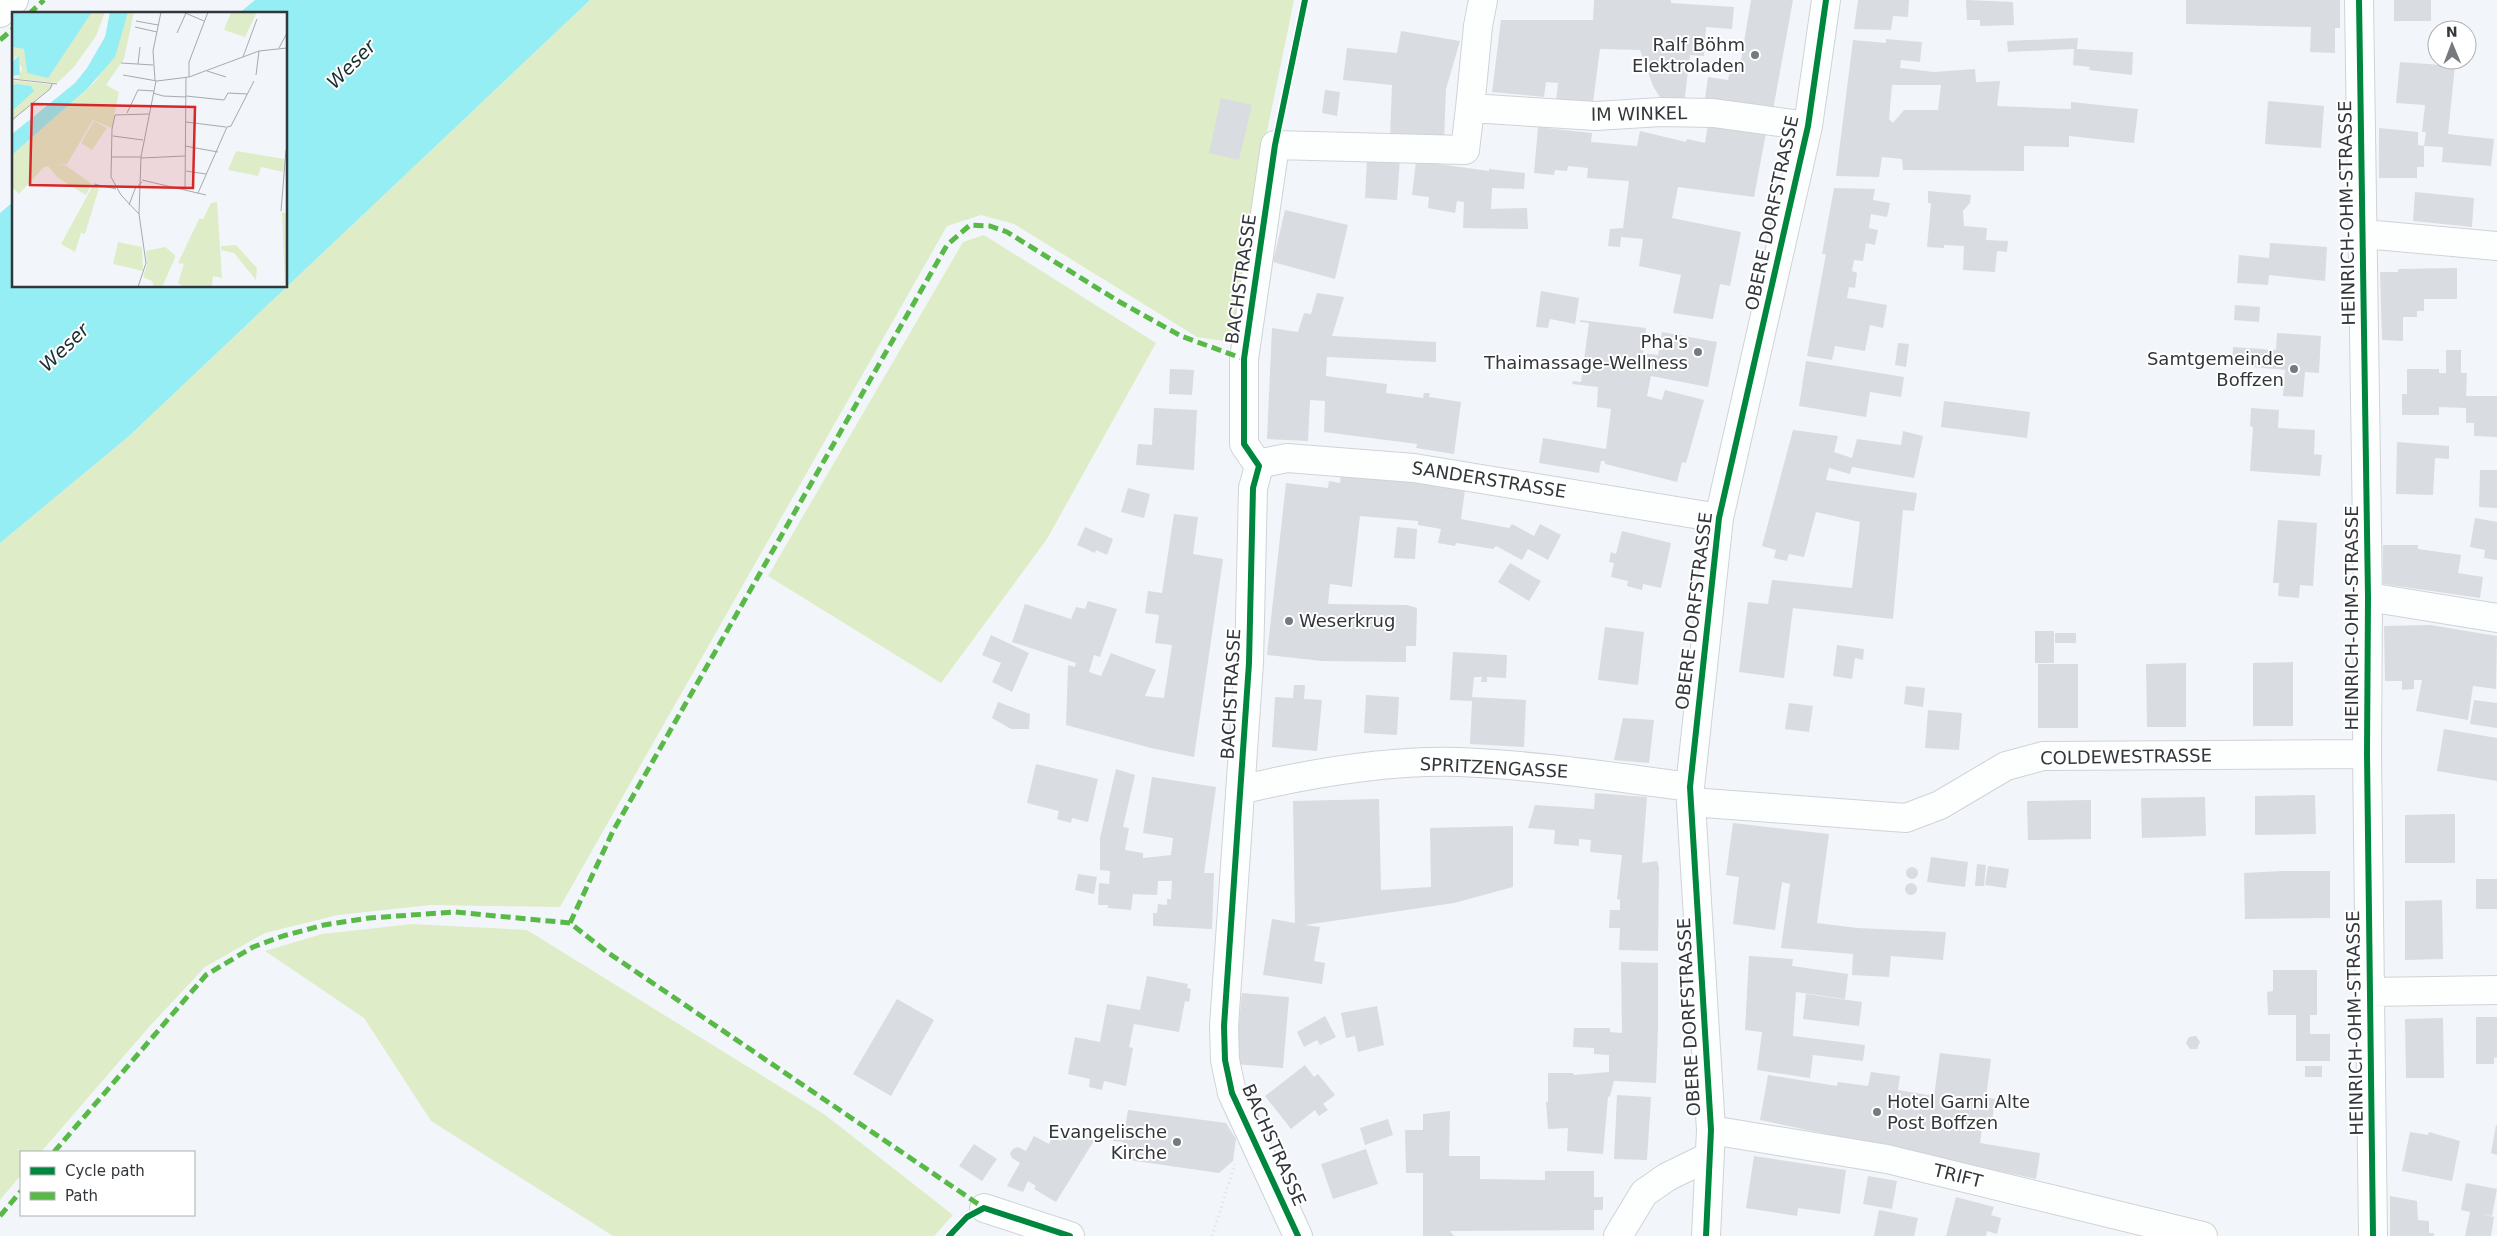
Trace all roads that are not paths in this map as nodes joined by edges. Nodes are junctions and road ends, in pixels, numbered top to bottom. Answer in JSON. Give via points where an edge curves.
{"nodes":[{"id":1,"x":14,"y":0,"type":"edge"},
{"id":2,"x":1484,"y":0,"type":"edge"},
{"id":3,"x":1826,"y":0,"type":"edge"},
{"id":4,"x":2359,"y":0,"type":"edge"},
{"id":5,"x":0,"y":13,"type":"edge"},
{"id":6,"x":1470,"y":108,"type":"junction"},
{"id":7,"x":1808,"y":126,"type":"junction"},
{"id":8,"x":2364,"y":234,"type":"junction"},
{"id":9,"x":2497,"y":246,"type":"edge"},
{"id":10,"x":1259,"y":466,"type":"junction"},
{"id":11,"x":1719,"y":518,"type":"junction"},
{"id":12,"x":2368,"y":597,"type":"junction"},
{"id":13,"x":2497,"y":618,"type":"edge"},
{"id":14,"x":2367,"y":754,"type":"junction"},
{"id":15,"x":1240,"y":790,"type":"junction"},
{"id":16,"x":1690,"y":795,"type":"junction"},
{"id":17,"x":2497,"y":990,"type":"edge"},
{"id":18,"x":2370,"y":992,"type":"junction"},
{"id":19,"x":1711,"y":1130,"type":"junction"},
{"id":20,"x":1708,"y":1157,"type":"junction"},
{"id":21,"x":984,"y":1208,"type":"dead end"},
{"id":22,"x":1070,"y":1236,"type":"edge"},
{"id":23,"x":1298,"y":1236,"type":"edge"},
{"id":24,"x":1618,"y":1236,"type":"edge"},
{"id":25,"x":1706,"y":1236,"type":"edge"},
{"id":26,"x":2203,"y":1236,"type":"edge"},
{"id":27,"x":2373,"y":1236,"type":"edge"}],
"edges":[{"from":1,"to":5,"type":"street"},
{"from":2,"to":6,"type":"street","via":[[1478,26]]},
{"from":3,"to":7,"type":"street","name":"OBERE DORFSTRASSE"},
{"from":4,"to":8,"type":"street","name":"HEINRICH-OHM-STRASSE"},
{"from":6,"to":7,"type":"street","name":"IM WINKEL","via":[[1596,116],[1713,113]]},
{"from":6,"to":10,"type":"street","name":"BACHSTRASSE","via":[[1465,150],[1275,144],[1244,359],[1244,444]]},
{"from":7,"to":11,"type":"street","name":"OBERE DORFSTRASSE"},
{"from":8,"to":9,"type":"street"},
{"from":8,"to":12,"type":"street","name":"HEINRICH-OHM-STRASSE"},
{"from":10,"to":11,"type":"street","name":"SANDERSTRASSE","via":[[1287,458],[1414,468]]},
{"from":10,"to":15,"type":"street","name":"BACHSTRASSE","via":[[1253,488],[1249,663]]},
{"from":11,"to":16,"type":"street","name":"OBERE DORFSTRASSE"},
{"from":12,"to":13,"type":"street"},
{"from":12,"to":14,"type":"street","name":"HEINRICH-OHM-STRASSE"},
{"from":14,"to":16,"type":"street","name":"COLDEWESTRASSE","via":[[2044,756],[2006,766],[1940,805],[1906,818]]},
{"from":14,"to":18,"type":"street","name":"HEINRICH-OHM-STRASSE"},
{"from":15,"to":16,"type":"street","name":"SPRITZENGASSE","via":[[1381,765],[1457,762],[1535,767]]},
{"from":15,"to":23,"type":"street","name":"BACHSTRASSE","via":[[1224,1026],[1225,1060],[1232,1093]]},
{"from":16,"to":19,"type":"street","name":"OBERE DORFSTRASSE"},
{"from":17,"to":18,"type":"street"},
{"from":18,"to":27,"type":"street","name":"HEINRICH-OHM-STRASSE"},
{"from":19,"to":20,"type":"street","name":"OBERE DORFSTRASSE"},
{"from":19,"to":26,"type":"street","name":"TRIFT","via":[[1887,1159]]},
{"from":20,"to":24,"type":"street","via":[[1667,1177],[1644,1193]]},
{"from":20,"to":25,"type":"street","name":"OBERE DORFSTRASSE"},
{"from":21,"to":22,"type":"street"}]}
